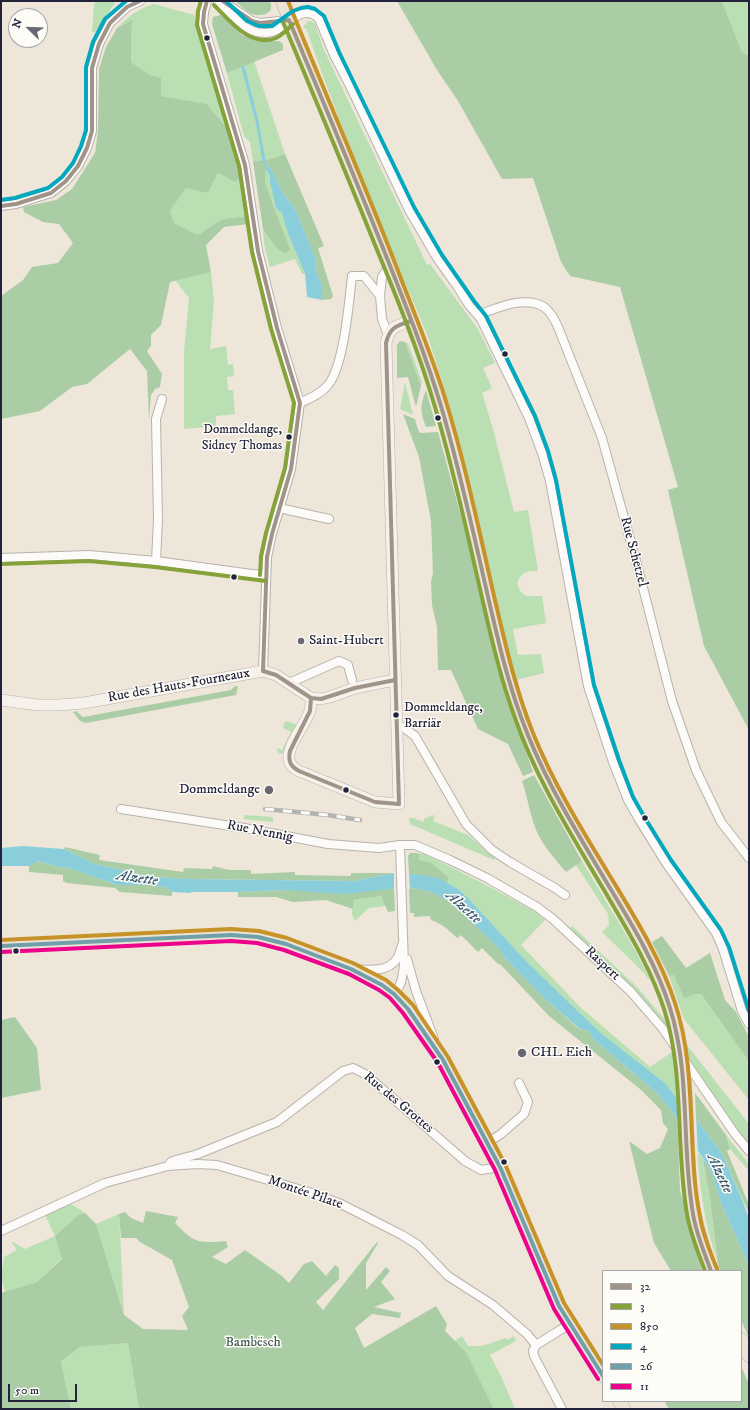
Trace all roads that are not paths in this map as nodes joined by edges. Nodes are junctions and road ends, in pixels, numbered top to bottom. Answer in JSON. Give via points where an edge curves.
{"nodes":[{"id":1,"x":121,"y":1,"type":"edge"},
{"id":2,"x":140,"y":1,"type":"edge"},
{"id":3,"x":207,"y":1,"type":"edge"},
{"id":4,"x":218,"y":1,"type":"edge"},
{"id":5,"x":223,"y":1,"type":"edge"},
{"id":6,"x":282,"y":1,"type":"edge"},
{"id":7,"x":127,"y":7,"type":"junction"},
{"id":8,"x":289,"y":20,"type":"junction"},
{"id":9,"x":1,"y":206,"type":"edge"},
{"id":10,"x":390,"y":265,"type":"junction"},
{"id":11,"x":380,"y":296,"type":"junction"},
{"id":12,"x":478,"y":315,"type":"junction"},
{"id":13,"x":411,"y":321,"type":"junction"},
{"id":14,"x":388,"y":335,"type":"junction"},
{"id":15,"x":162,"y":400,"type":"dead end"},
{"id":16,"x":300,"y":403,"type":"junction"},
{"id":17,"x":280,"y":508,"type":"junction"},
{"id":18,"x":329,"y":519,"type":"dead end"},
{"id":19,"x":1,"y":558,"type":"edge"},
{"id":20,"x":156,"y":561,"type":"junction"},
{"id":21,"x":266,"y":575,"type":"junction"},
{"id":22,"x":263,"y":671,"type":"junction"},
{"id":23,"x":352,"y":680,"type":"dead end"},
{"id":24,"x":395,"y":680,"type":"junction"},
{"id":25,"x":289,"y":683,"type":"junction"},
{"id":26,"x":312,"y":698,"type":"junction"},
{"id":27,"x":1,"y":700,"type":"edge"},
{"id":28,"x":397,"y":725,"type":"junction"},
{"id":29,"x":121,"y":809,"type":"dead end"},
{"id":30,"x":400,"y":845,"type":"junction"},
{"id":31,"x":749,"y":858,"type":"edge"},
{"id":32,"x":565,"y":895,"type":"dead end"},
{"id":33,"x":404,"y":945,"type":"junction"},
{"id":34,"x":1,"y":946,"type":"edge"},
{"id":35,"x":351,"y":969,"type":"junction"},
{"id":36,"x":394,"y":994,"type":"junction"},
{"id":37,"x":749,"y":1024,"type":"edge"},
{"id":38,"x":443,"y":1060,"type":"junction"},
{"id":39,"x":519,"y":1083,"type":"dead end"},
{"id":40,"x":487,"y":1143,"type":"junction"},
{"id":41,"x":749,"y":1151,"type":"edge"},
{"id":42,"x":168,"y":1166,"type":"junction"},
{"id":43,"x":500,"y":1167,"type":"junction"},
{"id":44,"x":1,"y":1231,"type":"edge"},
{"id":45,"x":711,"y":1270,"type":"edge"},
{"id":46,"x":570,"y":1324,"type":"junction"},
{"id":47,"x":742,"y":1341,"type":"edge"},
{"id":48,"x":536,"y":1345,"type":"junction"},
{"id":49,"x":749,"y":1356,"type":"edge"},
{"id":50,"x":602,"y":1374,"type":"edge"},
{"id":51,"x":562,"y":1409,"type":"edge"}],
"edges":[{"from":1,"to":7,"type":"street"},
{"from":2,"to":7,"type":"street"},
{"from":3,"to":16,"type":"street","via":[[203,24],[245,165],[258,251],[277,328]]},
{"from":4,"to":8,"type":"street","via":[[235,18],[260,33],[275,31]]},
{"from":5,"to":8,"type":"street","via":[[252,21],[260,23]]},
{"from":6,"to":8,"type":"main road"},
{"from":7,"to":9,"type":"street","via":[[110,23],[99,44],[92,68],[92,131],[78,166],[66,181],[51,193]]},
{"from":8,"to":10,"type":"main road"},
{"from":8,"to":12,"type":"street","via":[[305,12],[316,15],[319,19],[409,210],[437,258]]},
{"from":10,"to":11,"type":"street","via":[[382,276]]},
{"from":10,"to":13,"type":"main road"},
{"from":11,"to":14,"type":"street","via":[[382,319]]},
{"from":11,"to":16,"type":"street","via":[[364,276],[352,276],[343,343],[336,369],[329,384],[317,395]]},
{"from":12,"to":31,"type":"street","name":"Rue Schetzel","via":[[519,302],[544,307],[553,316],[602,438],[672,701],[696,770],[721,822]]},
{"from":12,"to":37,"type":"street","via":[[529,418],[542,453],[554,502],[588,686],[623,789],[666,863],[716,934],[742,1011]]},
{"from":13,"to":14,"type":"street","via":[[393,327]]},
{"from":13,"to":45,"type":"main road","bridge":true,"via":[[433,379],[450,437],[499,644],[528,736],[569,819],[644,946],[672,1012],[685,1088],[693,1215]]},
{"from":14,"to":24,"type":"street","via":[[386,343]]},
{"from":15,"to":20,"type":"street","via":[[156,419]]},
{"from":16,"to":17,"type":"street","via":[[291,469]]},
{"from":17,"to":18,"type":"street"},
{"from":17,"to":21,"type":"street","via":[[267,557]]},
{"from":19,"to":20,"type":"street","via":[[89,555]]},
{"from":20,"to":21,"type":"street"},
{"from":21,"to":22,"type":"street"},
{"from":22,"to":25,"type":"street","name":"Rue des Hauts-Fourneaux"},
{"from":22,"to":27,"type":"street","name":"Rue des Hauts-Fourneaux","via":[[84,703],[38,705]]},
{"from":23,"to":25,"type":"street","via":[[348,665],[339,661]]},
{"from":24,"to":26,"type":"street","via":[[355,688],[321,699]]},
{"from":24,"to":28,"type":"street"},
{"from":25,"to":26,"type":"street","name":"Rue des Hauts-Fourneaux"},
{"from":26,"to":28,"type":"street","via":[[309,712],[290,748],[289,762],[299,771],[375,802],[399,804]]},
{"from":28,"to":32,"type":"street","via":[[416,736],[466,824],[478,837],[510,862]]},
{"from":29,"to":30,"type":"street","name":"Rue Nennig","via":[[328,844],[379,848]]},
{"from":30,"to":33,"type":"street"},
{"from":30,"to":41,"type":"street","name":"Raspert","via":[[415,845],[450,860],[493,882],[554,919],[632,992],[653,1016]]},
{"from":33,"to":35,"type":"street","via":[[396,960],[387,967],[374,970]]},
{"from":33,"to":36,"type":"street","via":[[401,984]]},
{"from":33,"to":38,"type":"street","via":[[410,973]]},
{"from":34,"to":35,"type":"main road","via":[[231,935],[258,937],[286,944]]},
{"from":35,"to":36,"type":"main road"},
{"from":36,"to":38,"type":"main road","via":[[408,1009]]},
{"from":38,"to":40,"type":"main road"},
{"from":39,"to":40,"type":"street","via":[[528,1102],[524,1114]]},
{"from":40,"to":43,"type":"main road"},
{"from":42,"to":43,"type":"street","name":"Rue des Grottes","via":[[171,1162],[198,1154],[277,1122],[343,1071],[353,1068],[365,1074],[465,1161],[481,1170]]},
{"from":42,"to":44,"type":"street","name":"Montée Pilate","via":[[106,1183]]},
{"from":42,"to":48,"type":"street","name":"Montée Pilate","via":[[217,1165],[341,1204],[418,1245],[448,1276],[493,1305]]},
{"from":43,"to":46,"type":"main road","via":[[546,1277]]},
{"from":46,"to":48,"type":"street"},
{"from":46,"to":50,"type":"main road"},
{"from":47,"to":49,"type":"main road"},
{"from":48,"to":51,"type":"street","via":[[534,1356]]}]}
